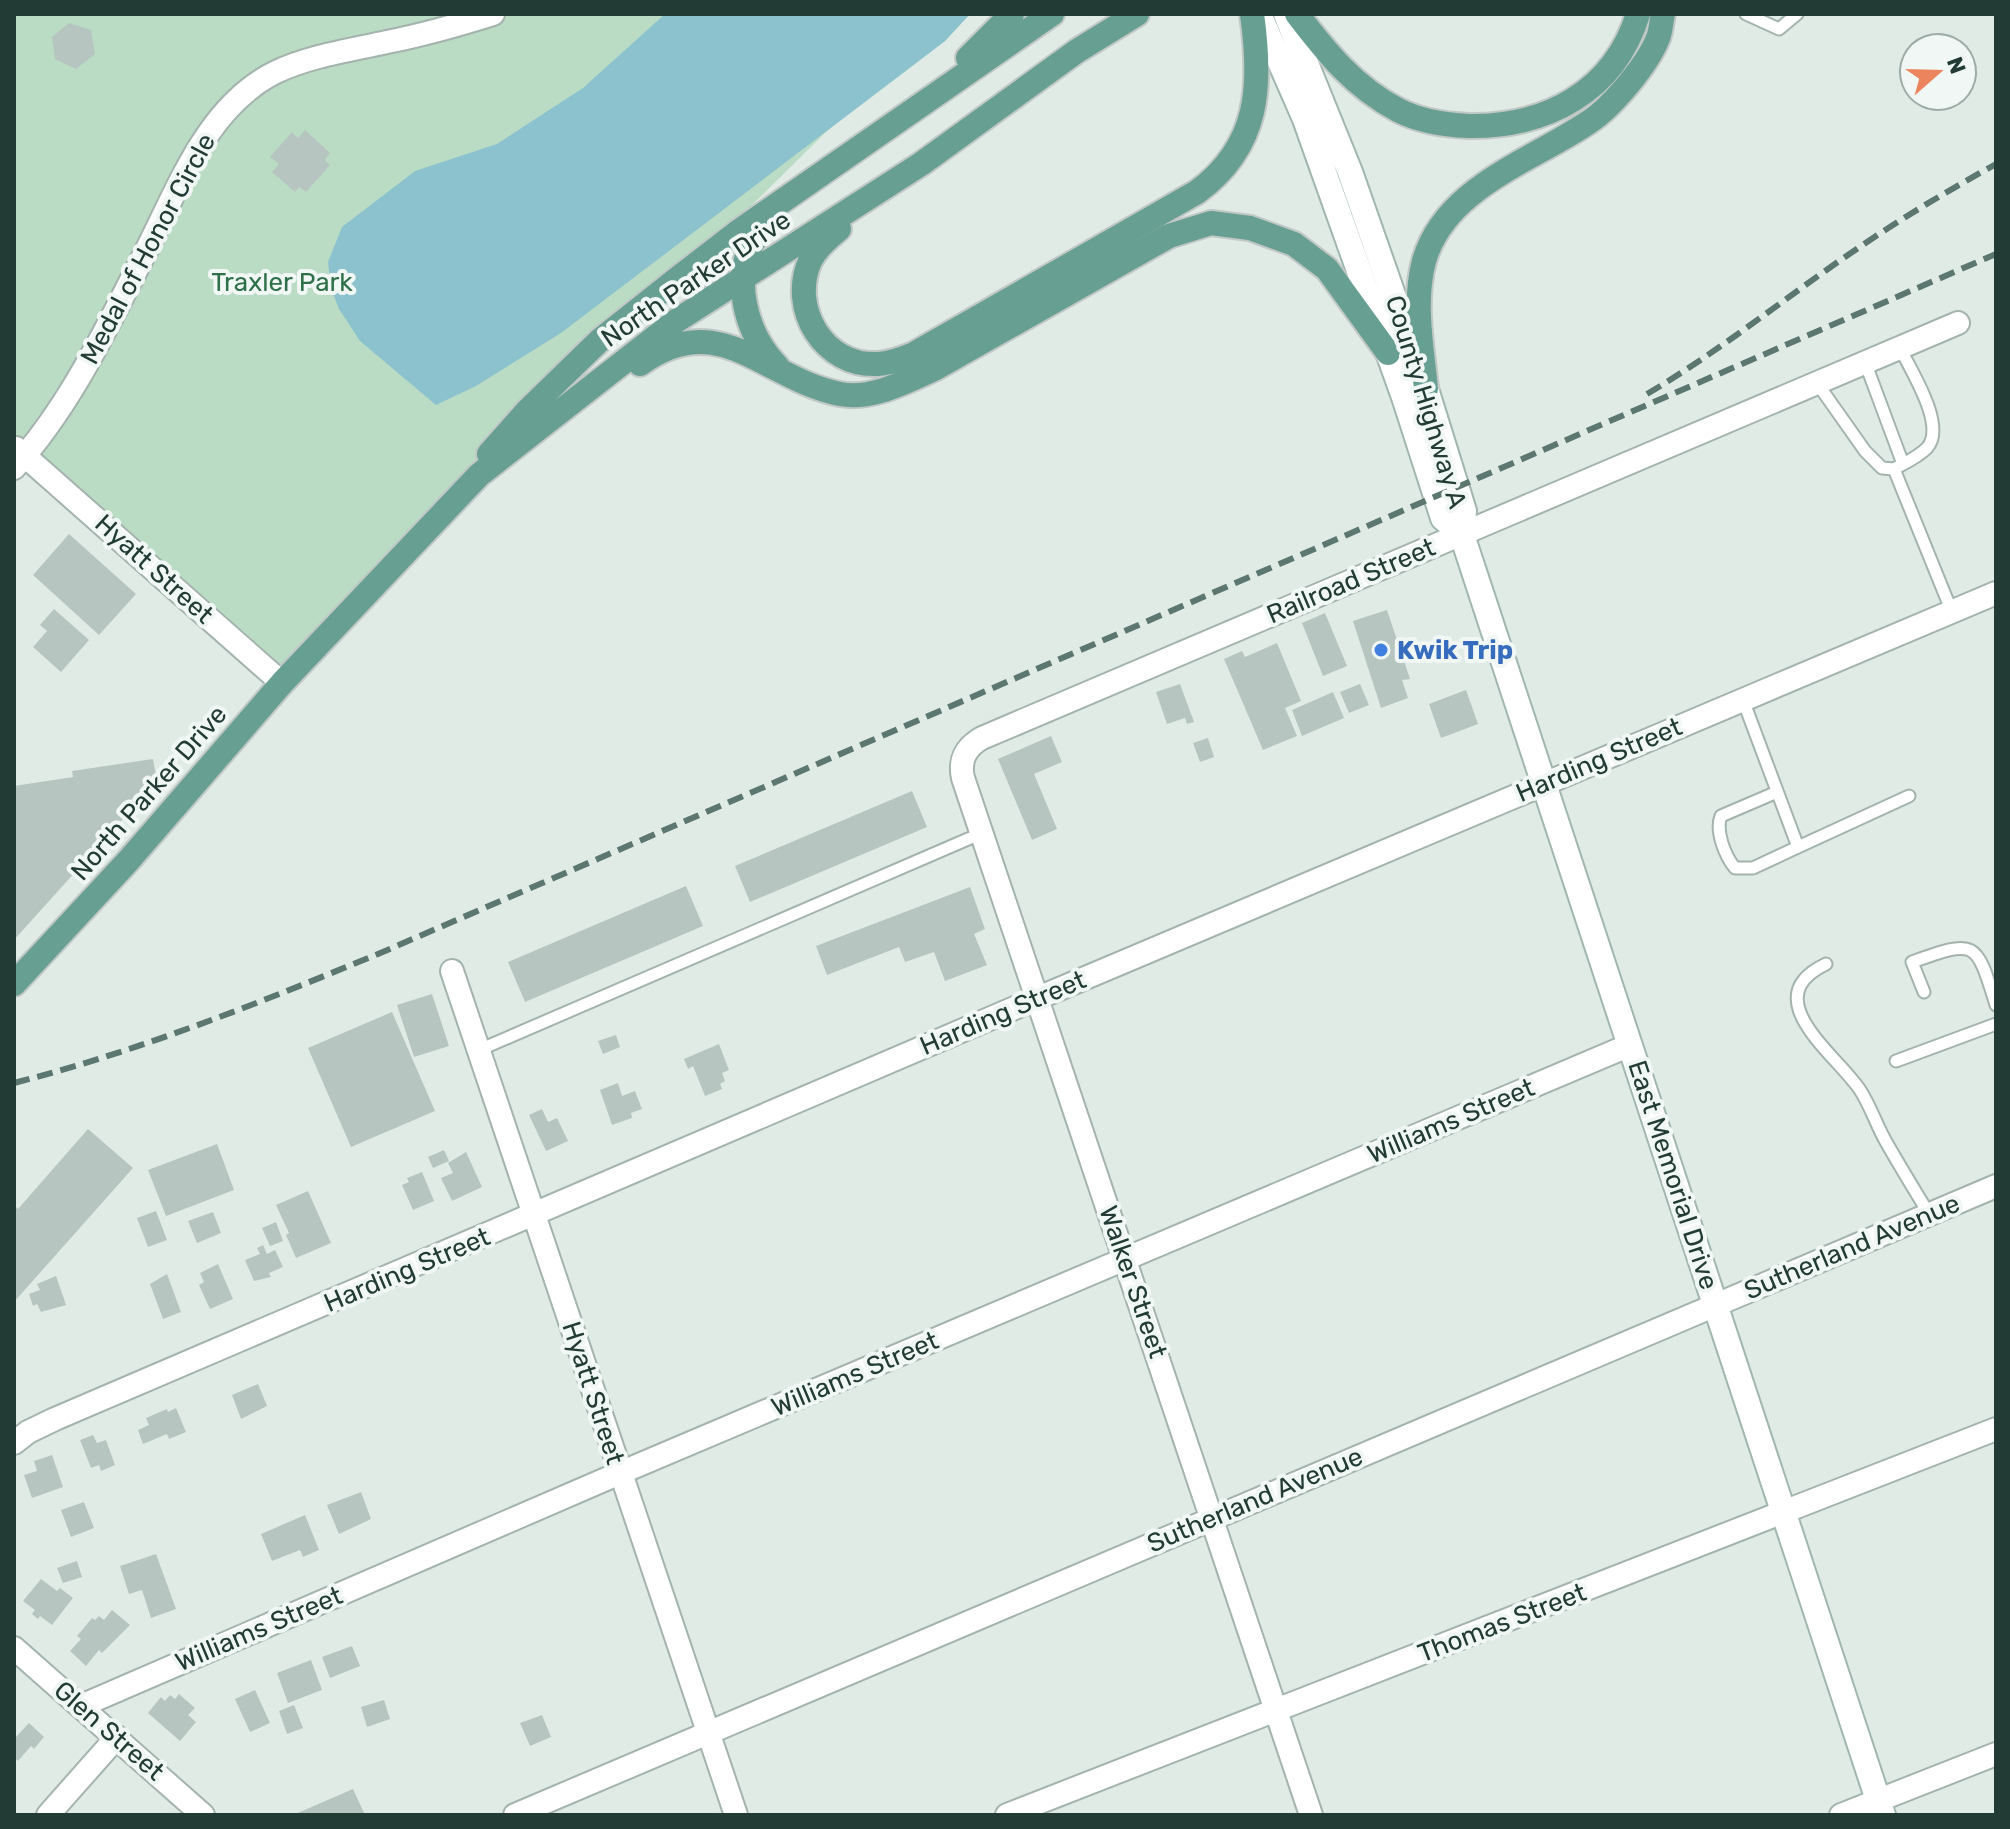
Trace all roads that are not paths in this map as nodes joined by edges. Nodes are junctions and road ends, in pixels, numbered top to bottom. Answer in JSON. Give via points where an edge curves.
{"nodes":[{"id":1,"x":493,"y":14,"type":"edge"},
{"id":2,"x":1012,"y":14,"type":"edge"},
{"id":3,"x":1052,"y":14,"type":"edge"},
{"id":4,"x":1137,"y":14,"type":"edge"},
{"id":5,"x":1252,"y":14,"type":"edge"},
{"id":6,"x":1259,"y":14,"type":"edge"},
{"id":7,"x":1286,"y":14,"type":"edge"},
{"id":8,"x":1297,"y":14,"type":"edge"},
{"id":9,"x":1638,"y":14,"type":"edge"},
{"id":10,"x":1663,"y":14,"type":"edge"},
{"id":11,"x":1746,"y":14,"type":"edge"},
{"id":12,"x":1797,"y":14,"type":"edge"},
{"id":13,"x":923,"y":103,"type":"junction"},
{"id":14,"x":921,"y":164,"type":"junction"},
{"id":15,"x":800,"y":189,"type":"junction"},
{"id":16,"x":745,"y":276,"type":"junction"},
{"id":17,"x":1958,"y":323,"type":"dead end"},
{"id":18,"x":1900,"y":348,"type":"junction"},
{"id":19,"x":1388,"y":353,"type":"junction"},
{"id":20,"x":1865,"y":362,"type":"junction"},
{"id":21,"x":782,"y":372,"type":"junction"},
{"id":22,"x":1817,"y":383,"type":"junction"},
{"id":23,"x":1426,"y":389,"type":"junction"},
{"id":24,"x":585,"y":393,"type":"junction"},
{"id":25,"x":18,"y":456,"type":"edge"},
{"id":26,"x":1899,"y":467,"type":"junction"},
{"id":27,"x":1462,"y":535,"type":"junction"},
{"id":28,"x":1996,"y":593,"type":"edge"},
{"id":29,"x":1952,"y":612,"type":"junction"},
{"id":30,"x":325,"y":638,"type":"junction"},
{"id":31,"x":282,"y":683,"type":"junction"},
{"id":32,"x":1743,"y":700,"type":"junction"},
{"id":33,"x":967,"y":750,"type":"joint"},
{"id":34,"x":1544,"y":784,"type":"junction"},
{"id":35,"x":1777,"y":792,"type":"junction"},
{"id":36,"x":1909,"y":796,"type":"dead end"},
{"id":37,"x":982,"y":833,"type":"junction"},
{"id":38,"x":1798,"y":847,"type":"junction"},
{"id":39,"x":1826,"y":964,"type":"dead end"},
{"id":40,"x":452,"y":971,"type":"dead end"},
{"id":41,"x":14,"y":984,"type":"edge"},
{"id":42,"x":1924,"y":992,"type":"dead end"},
{"id":43,"x":1038,"y":998,"type":"junction"},
{"id":44,"x":1996,"y":1005,"type":"edge"},
{"id":45,"x":1996,"y":1024,"type":"edge"},
{"id":46,"x":1630,"y":1045,"type":"junction"},
{"id":47,"x":479,"y":1050,"type":"junction"},
{"id":48,"x":1896,"y":1061,"type":"dead end"},
{"id":49,"x":1996,"y":1186,"type":"edge"},
{"id":50,"x":1929,"y":1214,"type":"junction"},
{"id":51,"x":535,"y":1215,"type":"junction"},
{"id":52,"x":1125,"y":1260,"type":"junction"},
{"id":53,"x":1716,"y":1306,"type":"junction"},
{"id":54,"x":1996,"y":1429,"type":"edge"},
{"id":55,"x":14,"y":1443,"type":"edge"},
{"id":56,"x":620,"y":1473,"type":"junction"},
{"id":57,"x":1784,"y":1513,"type":"junction"},
{"id":58,"x":1212,"y":1518,"type":"junction"},
{"id":59,"x":14,"y":1648,"type":"edge"},
{"id":60,"x":81,"y":1706,"type":"junction"},
{"id":61,"x":1278,"y":1710,"type":"junction"},
{"id":62,"x":708,"y":1733,"type":"junction"},
{"id":63,"x":117,"y":1737,"type":"junction"},
{"id":64,"x":1996,"y":1754,"type":"edge"},
{"id":65,"x":1881,"y":1808,"type":"edge"},
{"id":66,"x":48,"y":1815,"type":"edge"},
{"id":67,"x":203,"y":1815,"type":"edge"},
{"id":68,"x":515,"y":1815,"type":"edge"},
{"id":69,"x":736,"y":1815,"type":"edge"},
{"id":70,"x":1007,"y":1815,"type":"edge"},
{"id":71,"x":1311,"y":1815,"type":"edge"},
{"id":72,"x":1841,"y":1815,"type":"edge"}],
"edges":[{"from":1,"to":25,"type":"street","name":"Medal of Honor Circle","via":[[284,69],[246,91],[200,146],[90,358]]},
{"from":2,"to":13,"type":"main road"},
{"from":3,"to":13,"type":"main road","name":"North Parker Drive"},
{"from":4,"to":14,"type":"main road","name":"North Parker Drive"},
{"from":5,"to":14,"type":"main road","via":[[1258,77],[1250,123],[1235,154],[1212,181],[914,354],[876,364],[846,358],[822,340],[805,311],[810,261],[825,241]]},
{"from":6,"to":19,"type":"main road","name":"County Highway A","via":[[1305,119]]},
{"from":7,"to":23,"type":"main road","name":"County Highway A","via":[[1350,172]]},
{"from":8,"to":9,"type":"main road","via":[[1335,62],[1376,97],[1427,121],[1478,126],[1530,119],[1584,94],[1622,52]]},
{"from":10,"to":23,"type":"main road","via":[[1658,39],[1619,96],[1590,122],[1492,179],[1437,234],[1419,290]]},
{"from":11,"to":12,"type":"lane","via":[[1779,29]]},
{"from":13,"to":15,"type":"main road","name":"North Parker Drive"},
{"from":14,"to":16,"type":"main road","name":"North Parker Drive"},
{"from":15,"to":16,"type":"main road","via":[[756,236]]},
{"from":15,"to":30,"type":"main road","name":"North Parker Drive","via":[[599,341],[528,410]]},
{"from":16,"to":21,"type":"main road","via":[[743,296],[751,326],[763,351]]},
{"from":16,"to":24,"type":"main road","name":"North Parker Drive","via":[[676,321]]},
{"from":17,"to":18,"type":"street","name":"Railroad Street"},
{"from":18,"to":20,"type":"street","name":"Railroad Street"},
{"from":18,"to":26,"type":"lane","via":[[1935,429],[1928,447]]},
{"from":19,"to":21,"type":"main road","via":[[1327,269],[1294,244],[1250,228],[1211,223],[1169,236],[897,385],[868,394],[842,394]]},
{"from":19,"to":27,"type":"main road","name":"County Highway A","via":[[1443,518]]},
{"from":20,"to":22,"type":"street","name":"Railroad Street"},
{"from":20,"to":26,"type":"lane"},
{"from":21,"to":24,"type":"main road","via":[[708,340],[657,351]]},
{"from":22,"to":26,"type":"lane","via":[[1865,451],[1882,468]]},
{"from":22,"to":27,"type":"street","name":"Railroad Street"},
{"from":23,"to":27,"type":"main road","name":"County Highway A","via":[[1464,511]]},
{"from":24,"to":30,"type":"main road","name":"North Parker Drive","via":[[479,475]]},
{"from":25,"to":31,"type":"street","name":"Hyatt Street"},
{"from":26,"to":29,"type":"lane"},
{"from":27,"to":33,"type":"street","name":"Railroad Street","via":[[982,738]]},
{"from":27,"to":34,"type":"main road","name":"East Memorial Drive"},
{"from":28,"to":29,"type":"street","name":"Harding Street"},
{"from":29,"to":32,"type":"street","name":"Harding Street"},
{"from":30,"to":31,"type":"main road","name":"North Parker Drive"},
{"from":31,"to":41,"type":"main road","name":"North Parker Drive"},
{"from":32,"to":34,"type":"street","name":"Harding Street"},
{"from":32,"to":35,"type":"lane"},
{"from":33,"to":37,"type":"street","name":"Walker Street","via":[[961,769]]},
{"from":34,"to":43,"type":"street","name":"Harding Street"},
{"from":34,"to":46,"type":"main road","name":"East Memorial Drive"},
{"from":35,"to":38,"type":"lane"},
{"from":35,"to":38,"type":"lane","via":[[1721,816],[1718,826],[1729,861],[1735,868],[1753,868]]},
{"from":36,"to":38,"type":"lane"},
{"from":37,"to":43,"type":"street","name":"Walker Street"},
{"from":37,"to":47,"type":"lane"},
{"from":39,"to":50,"type":"lane","via":[[1805,976],[1799,989],[1802,1020],[1861,1091]]},
{"from":40,"to":47,"type":"street","name":"Hyatt Street"},
{"from":42,"to":44,"type":"lane","via":[[1912,962],[1966,947],[1983,964]]},
{"from":43,"to":51,"type":"street","name":"Harding Street"},
{"from":43,"to":52,"type":"street","name":"Walker Street"},
{"from":45,"to":48,"type":"lane"},
{"from":46,"to":52,"type":"street","name":"Williams Street"},
{"from":46,"to":53,"type":"main road","name":"East Memorial Drive"},
{"from":47,"to":51,"type":"street","name":"Hyatt Street"},
{"from":49,"to":50,"type":"street","name":"Sutherland Avenue"},
{"from":50,"to":53,"type":"street","name":"Sutherland Avenue"},
{"from":51,"to":55,"type":"street","name":"Harding Street","via":[[55,1419]]},
{"from":51,"to":56,"type":"street","name":"Hyatt Street"},
{"from":52,"to":56,"type":"street","name":"Williams Street"},
{"from":52,"to":58,"type":"street","name":"Walker Street"},
{"from":53,"to":57,"type":"main road","name":"East Memorial Drive"},
{"from":53,"to":58,"type":"street","name":"Sutherland Avenue"},
{"from":54,"to":57,"type":"street","name":"Thomas Street"},
{"from":56,"to":60,"type":"street","name":"Williams Street"},
{"from":56,"to":62,"type":"street","name":"Hyatt Street"},
{"from":57,"to":61,"type":"street","name":"Thomas Street"},
{"from":57,"to":65,"type":"main road","name":"East Memorial Drive"},
{"from":58,"to":61,"type":"street","name":"Walker Street"},
{"from":58,"to":62,"type":"street","name":"Sutherland Avenue"},
{"from":59,"to":60,"type":"street","name":"Glen Street"},
{"from":60,"to":63,"type":"street","name":"Glen Street"},
{"from":61,"to":70,"type":"street","name":"Thomas Street"},
{"from":61,"to":71,"type":"street","name":"Walker Street"},
{"from":62,"to":68,"type":"street","name":"Sutherland Avenue"},
{"from":62,"to":69,"type":"street","name":"Hyatt Street"},
{"from":63,"to":66,"type":"street"},
{"from":63,"to":67,"type":"street","name":"Glen Street"},
{"from":64,"to":65,"type":"street"},
{"from":65,"to":72,"type":"street"}]}
